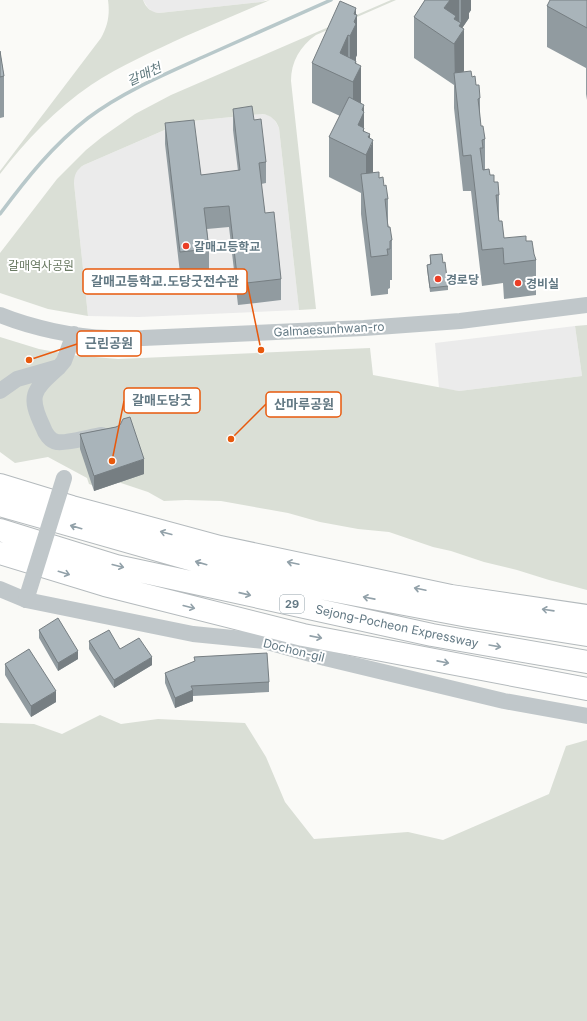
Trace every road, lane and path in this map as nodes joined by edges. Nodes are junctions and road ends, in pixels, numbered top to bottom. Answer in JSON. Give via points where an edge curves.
{"nodes":[{"id":1,"x":587,"y":305,"type":"edge"},
{"id":2,"x":0,"y":315,"type":"edge"},
{"id":3,"x":74,"y":334,"type":"junction"},
{"id":4,"x":59,"y":368,"type":"junction"},
{"id":5,"x":0,"y":391,"type":"edge"},
{"id":6,"x":114,"y":433,"type":"edge"},
{"id":7,"x":64,"y":478,"type":"dead end"},
{"id":8,"x":0,"y":485,"type":"edge"},
{"id":9,"x":0,"y":505,"type":"edge"},
{"id":10,"x":0,"y":530,"type":"edge"},
{"id":11,"x":0,"y":553,"type":"edge"},
{"id":12,"x":0,"y":589,"type":"edge"},
{"id":13,"x":26,"y":600,"type":"junction"},
{"id":14,"x":587,"y":616,"type":"edge"},
{"id":15,"x":587,"y":636,"type":"edge"},
{"id":16,"x":587,"y":662,"type":"edge"},
{"id":17,"x":587,"y":689,"type":"edge"},
{"id":18,"x":587,"y":716,"type":"edge"}],
"edges":[{"from":1,"to":3,"type":"street","name":"Galmaesunhwan-ro","via":[[460,321],[364,328],[143,338]]},
{"from":2,"to":3,"type":"street","name":"Galmaesunhwan-ro","via":[[17,322]]},
{"from":3,"to":4,"type":"street"},
{"from":4,"to":5,"type":"street","via":[[17,378]]},
{"from":4,"to":6,"type":"street","via":[[37,389],[34,397],[34,406],[50,439],[64,442]]},
{"from":7,"to":13,"type":"street","bridge":true},
{"from":14,"to":8,"type":"highway","one_way":true,"via":[[450,596],[220,547],[72,508]]},
{"from":15,"to":9,"type":"highway","name":"Sejong-Pocheon Expressway","number":"29","one_way":true,"via":[[235,572]]},
{"from":10,"to":16,"type":"highway","name":"Sejong-Pocheon Expressway","number":"29","one_way":true,"via":[[116,566],[432,635]]},
{"from":11,"to":17,"type":"highway","one_way":true,"via":[[105,585],[303,635]]},
{"from":12,"to":13,"type":"street","name":"Dochon-gil"},
{"from":13,"to":18,"type":"street","name":"Dochon-gil","via":[[193,634],[264,641],[504,701]]}]}
